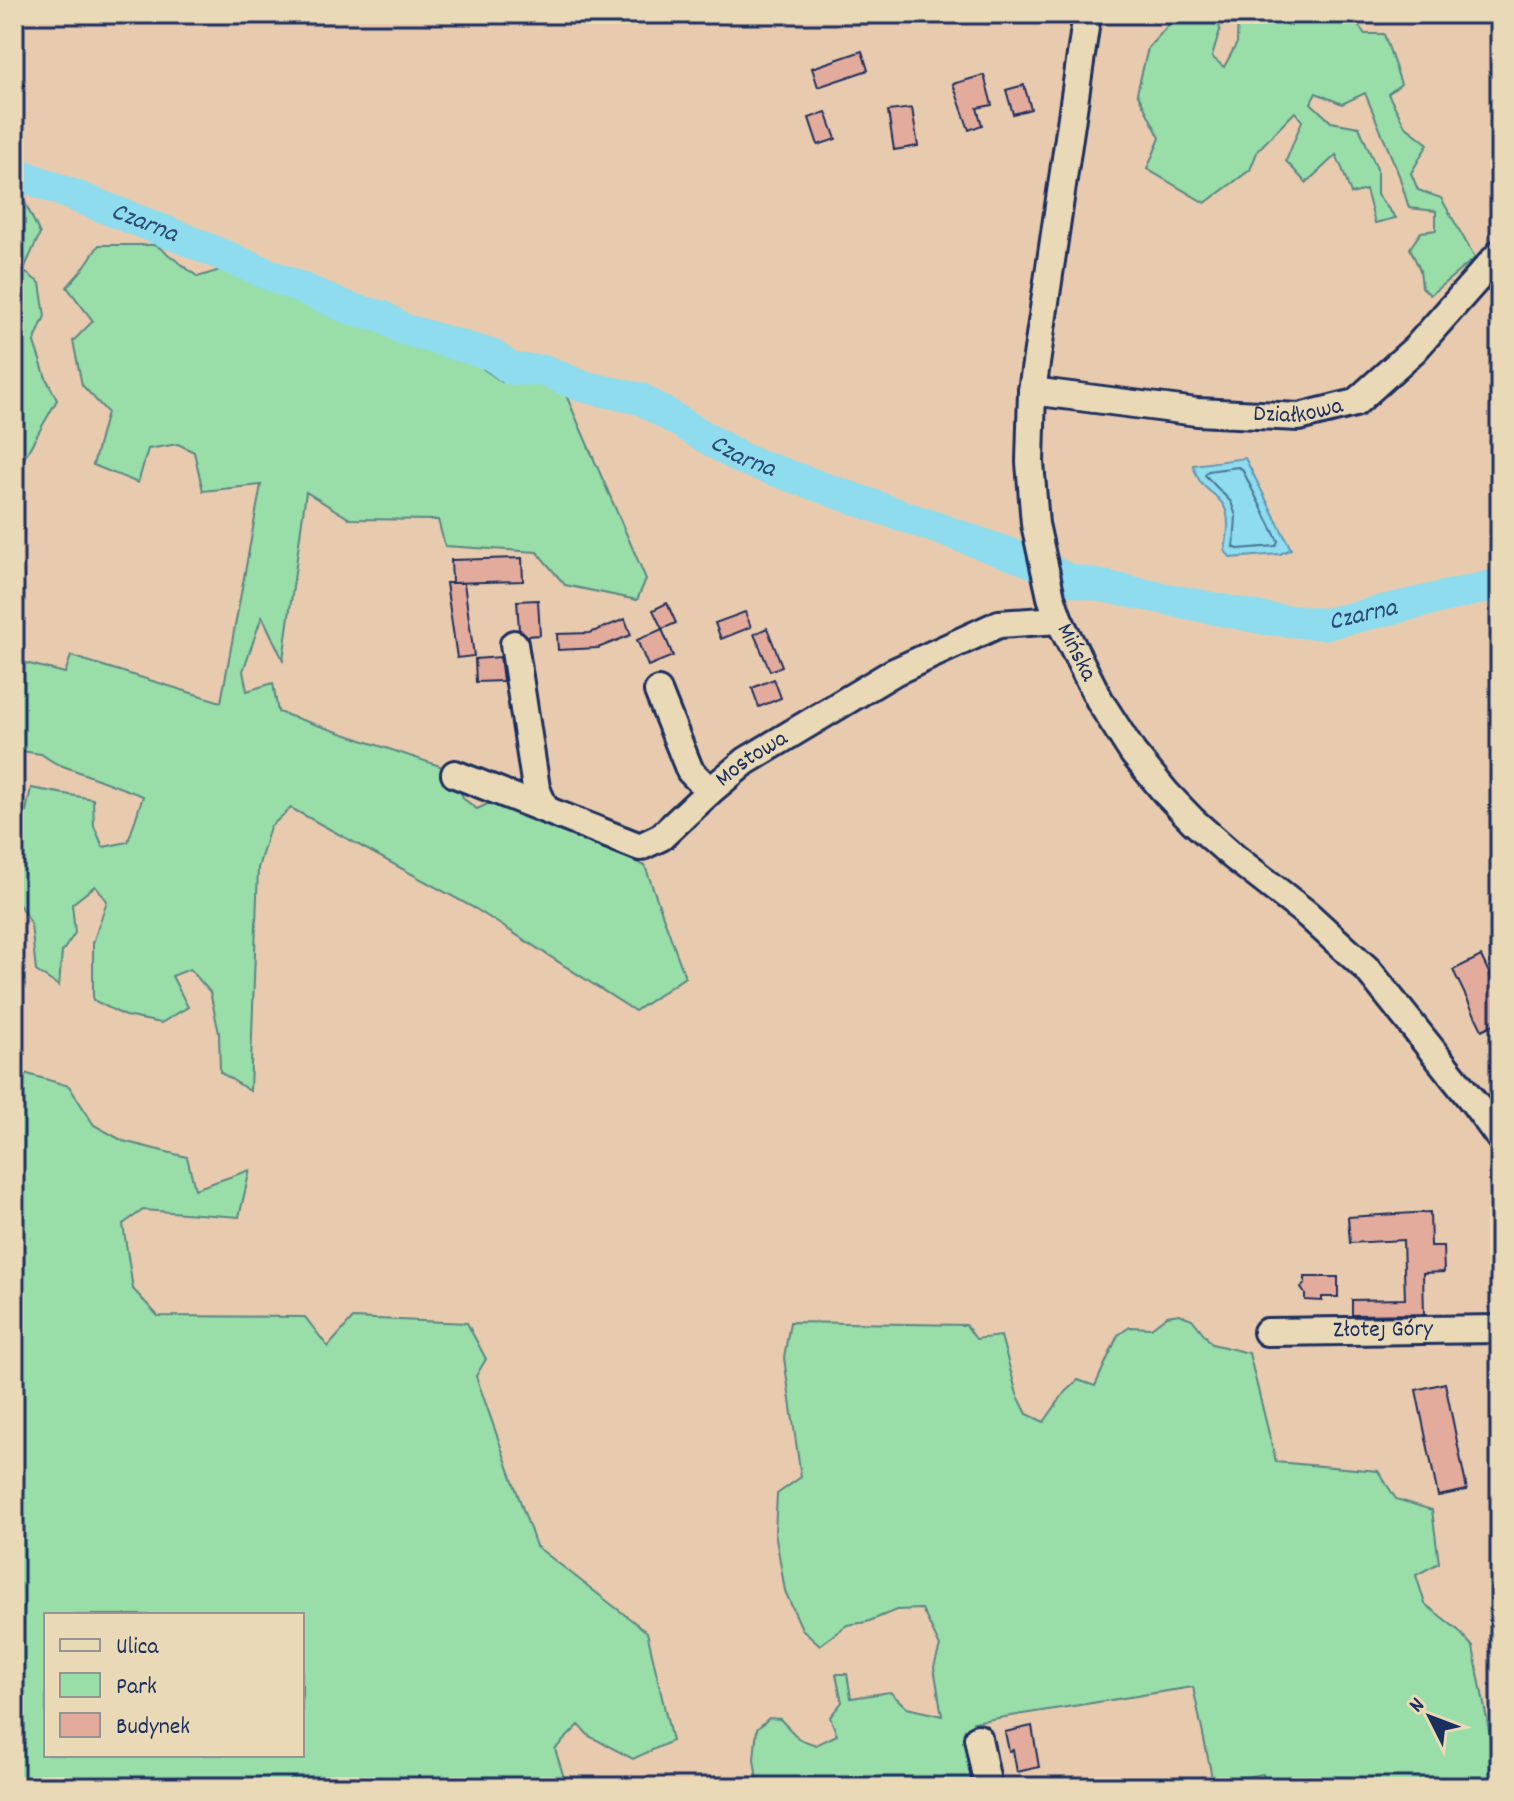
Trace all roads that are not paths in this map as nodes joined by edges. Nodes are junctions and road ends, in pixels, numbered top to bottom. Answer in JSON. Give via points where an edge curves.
{"nodes":[{"id":1,"x":1087,"y":14,"type":"edge"},
{"id":2,"x":1500,"y":253,"type":"edge"},
{"id":3,"x":1032,"y":391,"type":"junction"},
{"id":4,"x":1055,"y":608,"type":"junction"},
{"id":5,"x":514,"y":644,"type":"dead end"},
{"id":6,"x":658,"y":691,"type":"dead end"},
{"id":7,"x":455,"y":774,"type":"dead end"},
{"id":8,"x":710,"y":791,"type":"junction"},
{"id":9,"x":545,"y":809,"type":"junction"},
{"id":10,"x":1500,"y":1138,"type":"edge"},
{"id":11,"x":1500,"y":1329,"type":"edge"},
{"id":12,"x":1267,"y":1332,"type":"dead end"},
{"id":13,"x":978,"y":1738,"type":"dead end"},
{"id":14,"x":988,"y":1787,"type":"edge"}],
"edges":[{"from":1,"to":3,"type":"street","name":"Mińska"},
{"from":2,"to":3,"type":"street","name":"Działkowa","via":[[1415,349],[1355,403],[1299,417],[1197,412]]},
{"from":3,"to":4,"type":"street","name":"Mińska","via":[[1035,524]]},
{"from":4,"to":8,"type":"street","name":"Mostowa","via":[[999,624],[894,672],[746,761]]},
{"from":4,"to":10,"type":"street","name":"Mińska","via":[[1101,703],[1166,793],[1368,970]]},
{"from":5,"to":9,"type":"street","via":[[536,788]]},
{"from":6,"to":8,"type":"street","via":[[690,771]]},
{"from":7,"to":9,"type":"street","name":"Mostowa"},
{"from":8,"to":9,"type":"street","name":"Mostowa","via":[[661,837],[640,847]]},
{"from":11,"to":12,"type":"street","name":"Złotej Góry"},
{"from":13,"to":14,"type":"street"}]}
